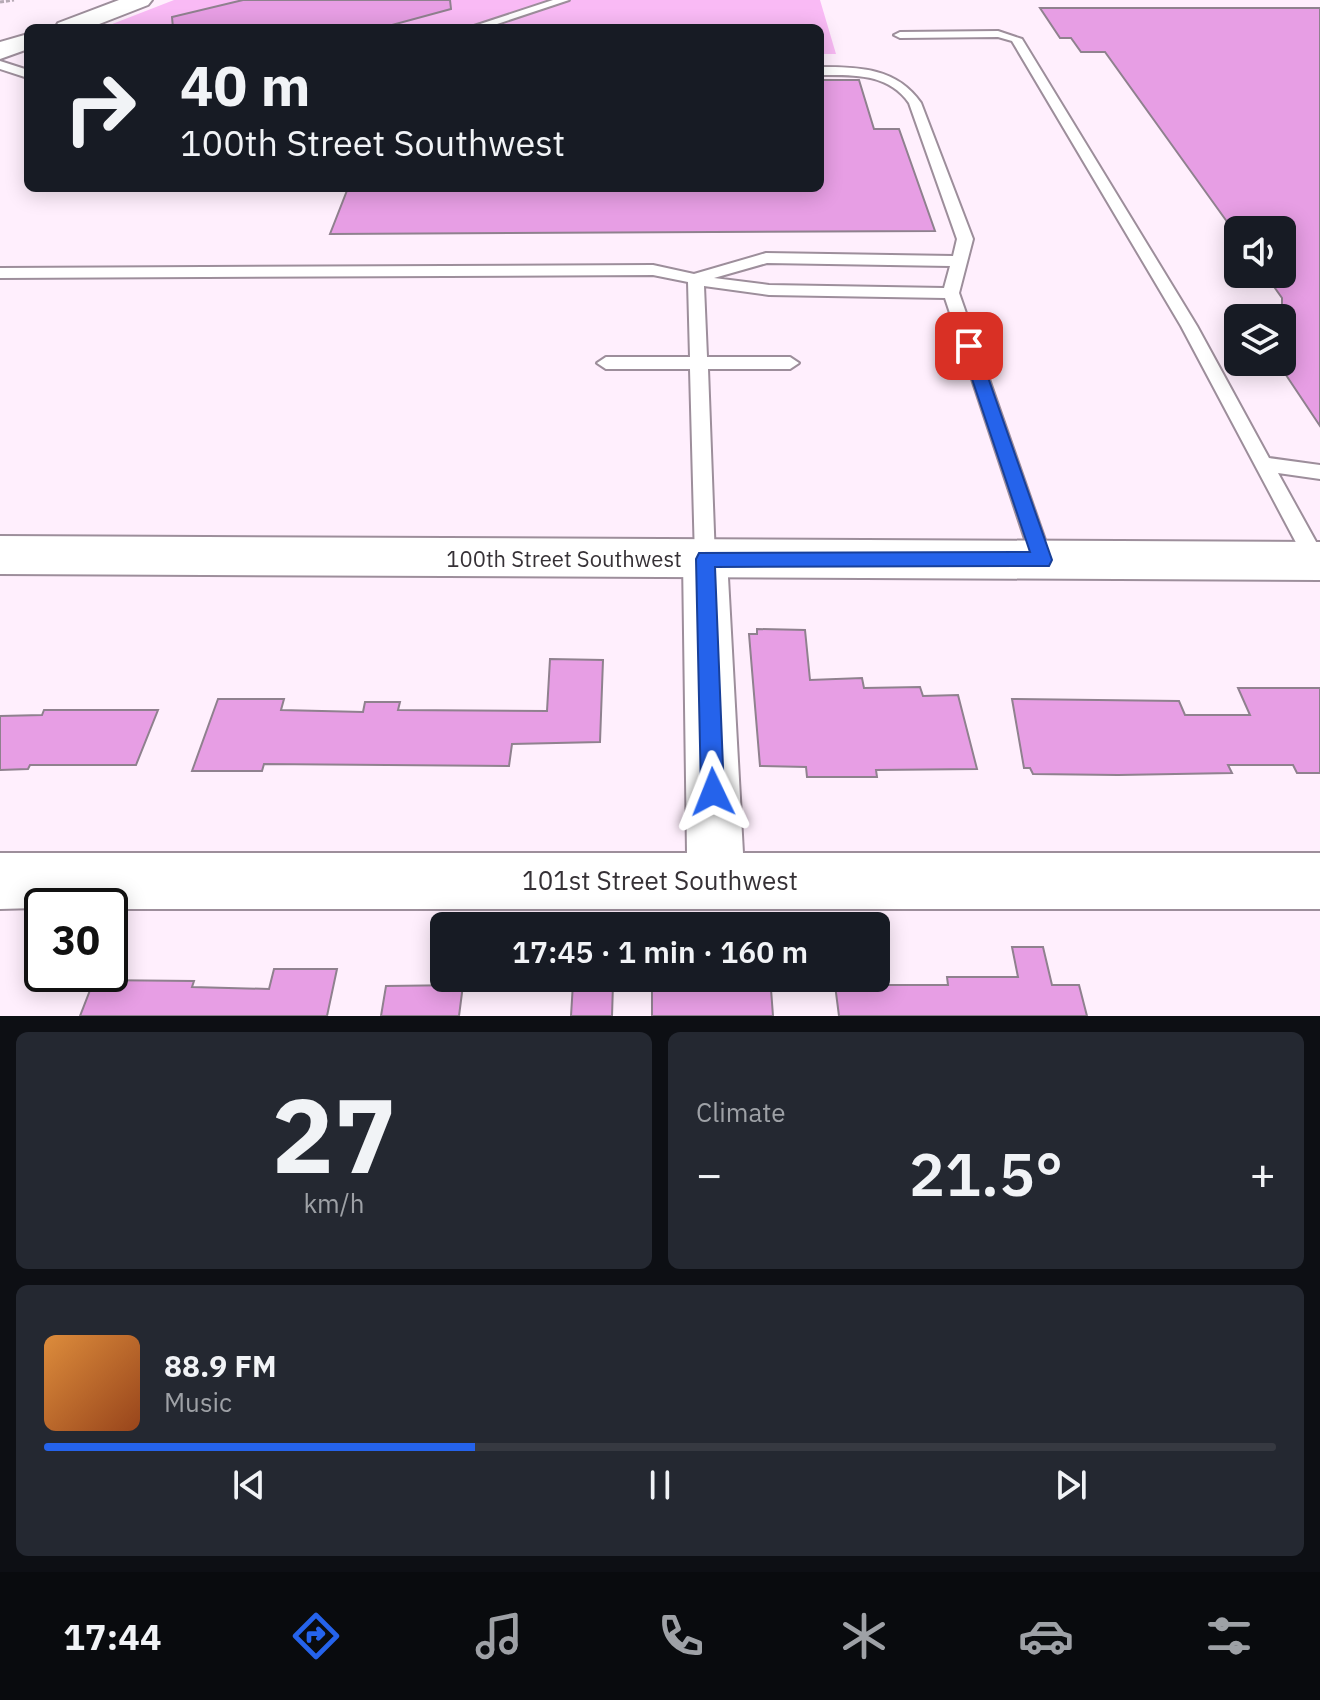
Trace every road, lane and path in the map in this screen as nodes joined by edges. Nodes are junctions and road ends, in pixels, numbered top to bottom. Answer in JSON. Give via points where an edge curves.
{"nodes":[{"id":1,"x":14,"y":0,"type":"edge"},
{"id":2,"x":140,"y":0,"type":"edge"},
{"id":3,"x":564,"y":0,"type":"edge"},
{"id":4,"x":0,"y":2,"type":"edge"},
{"id":5,"x":77,"y":24,"type":"edge"},
{"id":6,"x":487,"y":24,"type":"edge"},
{"id":7,"x":900,"y":35,"type":"dead end"},
{"id":8,"x":24,"y":42,"type":"edge"},
{"id":9,"x":0,"y":51,"type":"edge"},
{"id":10,"x":0,"y":65,"type":"edge"},
{"id":11,"x":824,"y":71,"type":"edge"},
{"id":12,"x":24,"y":73,"type":"edge"},
{"id":13,"x":959,"y":261,"type":"junction"},
{"id":14,"x":0,"y":273,"type":"edge"},
{"id":15,"x":696,"y":278,"type":"junction"},
{"id":16,"x":951,"y":293,"type":"junction"},
{"id":17,"x":606,"y":363,"type":"dead end"},
{"id":18,"x":699,"y":363,"type":"junction"},
{"id":19,"x":790,"y":363,"type":"dead end"},
{"id":20,"x":1263,"y":464,"type":"junction"},
{"id":21,"x":1320,"y":472,"type":"edge"},
{"id":22,"x":0,"y":555,"type":"edge"},
{"id":23,"x":705,"y":559,"type":"junction"},
{"id":24,"x":1042,"y":560,"type":"junction"},
{"id":25,"x":1318,"y":561,"type":"edge"},
{"id":26,"x":716,"y":880,"type":"junction"},
{"id":27,"x":0,"y":881,"type":"edge"},
{"id":28,"x":1320,"y":881,"type":"edge"}],
"edges":[{"from":1,"to":4,"type":"path"},
{"from":2,"to":5,"type":"main road"},
{"from":3,"to":6,"type":"lane"},
{"from":7,"to":20,"type":"lane","via":[[998,34],[1016,39],[1189,326]]},
{"from":8,"to":9,"type":"main road"},
{"from":10,"to":12,"type":"lane"},
{"from":11,"to":13,"type":"lane","via":[[874,73],[909,92],[965,239]]},
{"from":13,"to":15,"type":"lane","via":[[766,258]]},
{"from":13,"to":16,"type":"lane"},
{"from":14,"to":15,"type":"lane","via":[[653,270]]},
{"from":15,"to":16,"type":"lane","via":[[769,290]]},
{"from":15,"to":18,"type":"lane"},
{"from":16,"to":24,"type":"lane"},
{"from":17,"to":18,"type":"lane"},
{"from":18,"to":19,"type":"lane"},
{"from":18,"to":23,"type":"lane"},
{"from":20,"to":21,"type":"lane"},
{"from":20,"to":25,"type":"lane"},
{"from":22,"to":23,"type":"main road","name":"100th Street Southwest"},
{"from":23,"to":24,"type":"main road","name":"100th Street Southwest"},
{"from":23,"to":26,"type":"street"},
{"from":24,"to":25,"type":"main road","name":"100th Street Southwest"},
{"from":26,"to":27,"type":"street","name":"101st Street Southwest"},
{"from":26,"to":28,"type":"street","name":"101st Street Southwest"}]}
